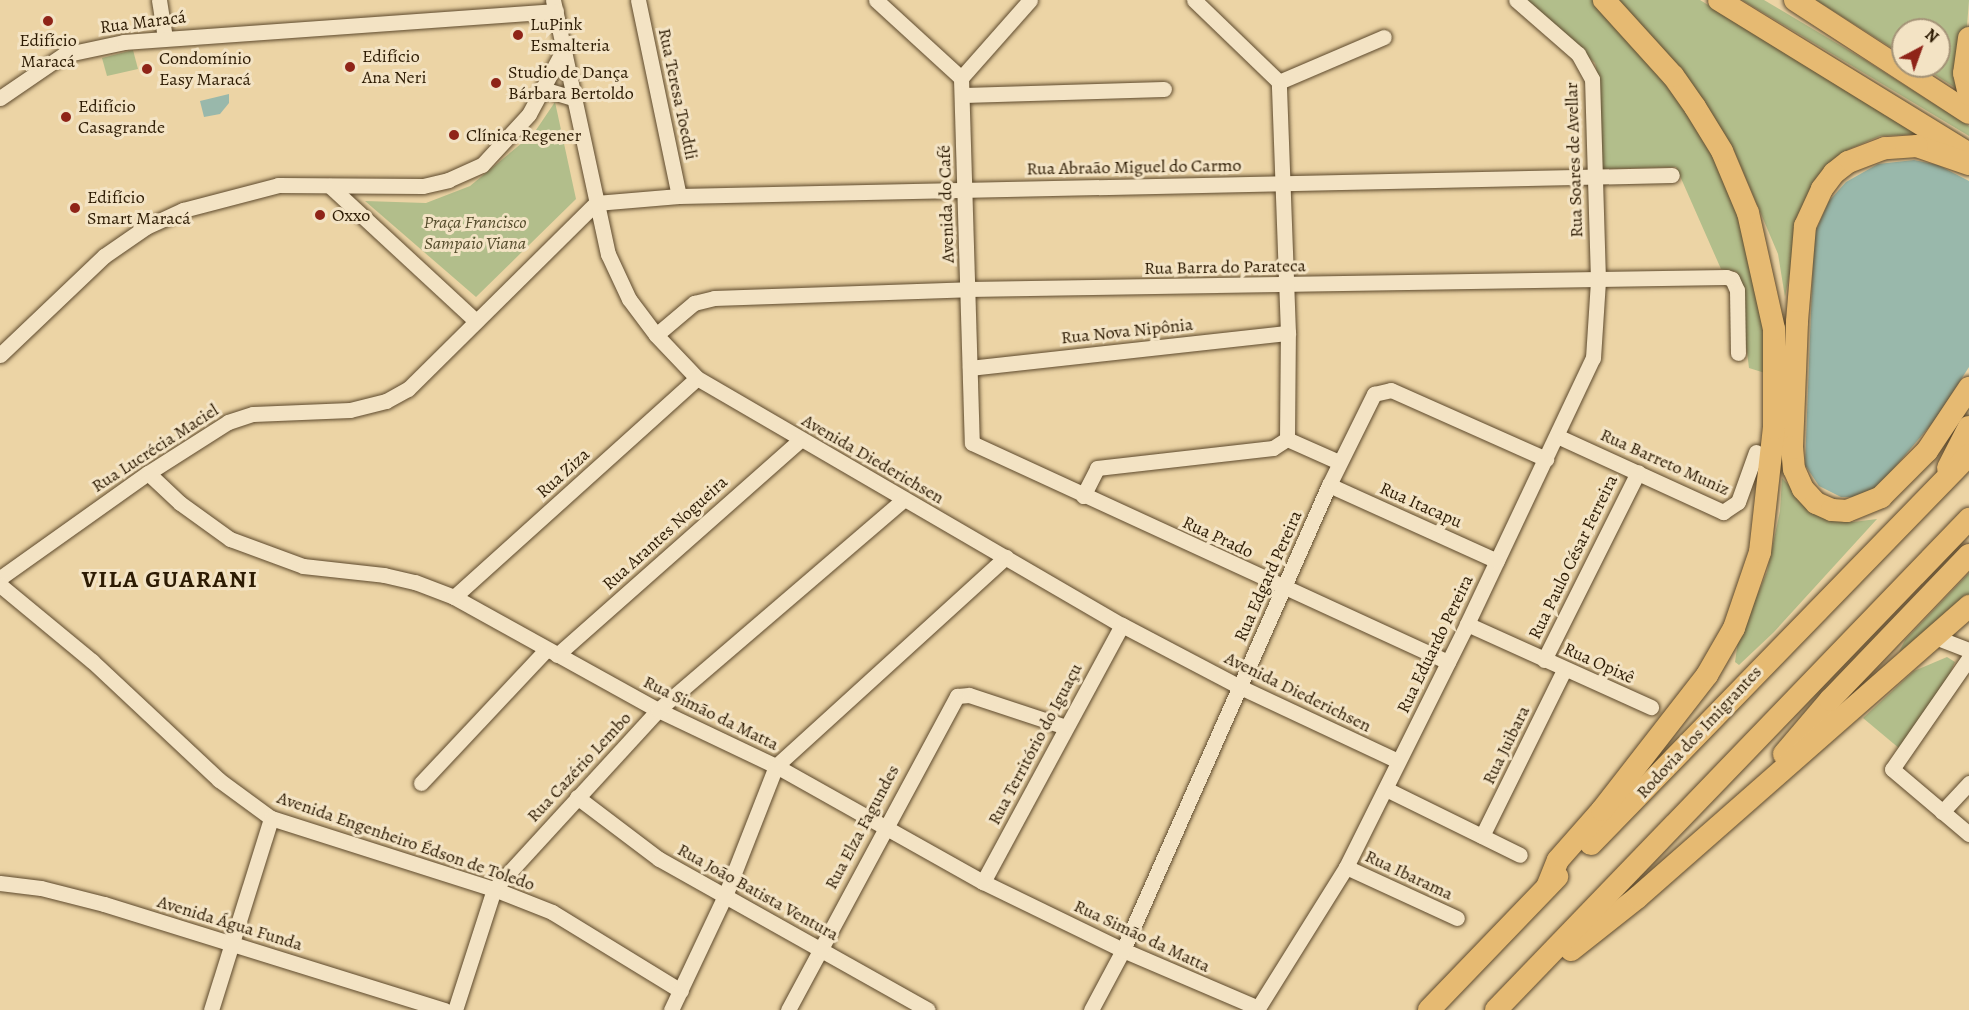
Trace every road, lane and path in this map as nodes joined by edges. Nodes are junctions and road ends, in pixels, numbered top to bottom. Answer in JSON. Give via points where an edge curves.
{"nodes":[{"id":1,"x":159,"y":0,"type":"edge"},
{"id":2,"x":638,"y":0,"type":"edge"},
{"id":3,"x":876,"y":0,"type":"edge"},
{"id":4,"x":1030,"y":0,"type":"edge"},
{"id":5,"x":1194,"y":0,"type":"edge"},
{"id":6,"x":1516,"y":0,"type":"edge"},
{"id":7,"x":1604,"y":0,"type":"edge"},
{"id":8,"x":1719,"y":0,"type":"edge"},
{"id":9,"x":1795,"y":0,"type":"edge"},
{"id":10,"x":555,"y":5,"type":"edge"},
{"id":11,"x":1384,"y":37,"type":"dead end"},
{"id":12,"x":165,"y":38,"type":"junction"},
{"id":13,"x":1969,"y":38,"type":"edge"},
{"id":14,"x":565,"y":47,"type":"junction"},
{"id":15,"x":961,"y":78,"type":"junction"},
{"id":16,"x":1279,"y":82,"type":"junction"},
{"id":17,"x":543,"y":89,"type":"junction"},
{"id":18,"x":1164,"y":89,"type":"dead end"},
{"id":19,"x":1969,"y":94,"type":"edge"},
{"id":20,"x":963,"y":95,"type":"junction"},
{"id":21,"x":0,"y":98,"type":"edge"},
{"id":22,"x":575,"y":99,"type":"junction"},
{"id":23,"x":1969,"y":113,"type":"edge"},
{"id":24,"x":1969,"y":154,"type":"edge"},
{"id":25,"x":1969,"y":164,"type":"edge"},
{"id":26,"x":1672,"y":176,"type":"dead end"},
{"id":27,"x":1594,"y":180,"type":"junction"},
{"id":28,"x":1281,"y":185,"type":"junction"},
{"id":29,"x":330,"y":186,"type":"junction"},
{"id":30,"x":964,"y":189,"type":"junction"},
{"id":31,"x":679,"y":196,"type":"junction"},
{"id":32,"x":596,"y":203,"type":"junction"},
{"id":33,"x":1598,"y":280,"type":"junction"},
{"id":34,"x":1286,"y":286,"type":"junction"},
{"id":35,"x":968,"y":289,"type":"junction"},
{"id":36,"x":476,"y":321,"type":"junction"},
{"id":37,"x":1288,"y":333,"type":"junction"},
{"id":38,"x":656,"y":335,"type":"junction"},
{"id":39,"x":1737,"y":353,"type":"dead end"},
{"id":40,"x":0,"y":355,"type":"edge"},
{"id":41,"x":970,"y":368,"type":"junction"},
{"id":42,"x":697,"y":378,"type":"junction"},
{"id":43,"x":1969,"y":388,"type":"edge"},
{"id":44,"x":1969,"y":427,"type":"edge"},
{"id":45,"x":1557,"y":435,"type":"junction"},
{"id":46,"x":1287,"y":439,"type":"junction"},
{"id":47,"x":800,"y":440,"type":"junction"},
{"id":48,"x":972,"y":443,"type":"joint"},
{"id":49,"x":1756,"y":452,"type":"dead end"},
{"id":50,"x":1969,"y":455,"type":"edge"},
{"id":51,"x":1546,"y":459,"type":"junction"},
{"id":52,"x":1339,"y":462,"type":"junction"},
{"id":53,"x":1638,"y":472,"type":"junction"},
{"id":54,"x":148,"y":473,"type":"junction"},
{"id":55,"x":1940,"y":484,"type":"junction"},
{"id":56,"x":1329,"y":485,"type":"junction"},
{"id":57,"x":1083,"y":496,"type":"junction"},
{"id":58,"x":904,"y":499,"type":"junction"},
{"id":59,"x":1969,"y":519,"type":"edge"},
{"id":60,"x":1969,"y":555,"type":"edge"},
{"id":61,"x":1006,"y":557,"type":"junction"},
{"id":62,"x":1497,"y":561,"type":"junction"},
{"id":63,"x":0,"y":578,"type":"edge"},
{"id":64,"x":0,"y":585,"type":"edge"},
{"id":65,"x":1283,"y":589,"type":"junction"},
{"id":66,"x":454,"y":597,"type":"junction"},
{"id":67,"x":1969,"y":606,"type":"edge"},
{"id":68,"x":1467,"y":624,"type":"junction"},
{"id":69,"x":1122,"y":625,"type":"junction"},
{"id":70,"x":1935,"y":637,"type":"junction"},
{"id":71,"x":1969,"y":650,"type":"edge"},
{"id":72,"x":551,"y":652,"type":"junction"},
{"id":73,"x":1969,"y":658,"type":"edge"},
{"id":74,"x":1544,"y":660,"type":"junction"},
{"id":75,"x":1448,"y":662,"type":"junction"},
{"id":76,"x":1564,"y":670,"type":"junction"},
{"id":77,"x":1240,"y":687,"type":"junction"},
{"id":78,"x":1651,"y":707,"type":"dead end"},
{"id":79,"x":657,"y":710,"type":"junction"},
{"id":80,"x":1066,"y":727,"type":"junction"},
{"id":81,"x":1398,"y":761,"type":"junction"},
{"id":82,"x":776,"y":766,"type":"junction"},
{"id":83,"x":421,"y":783,"type":"dead end"},
{"id":84,"x":1969,"y":783,"type":"edge"},
{"id":85,"x":1386,"y":789,"type":"junction"},
{"id":86,"x":577,"y":797,"type":"junction"},
{"id":87,"x":1744,"y":801,"type":"junction"},
{"id":88,"x":1942,"y":812,"type":"junction"},
{"id":89,"x":271,"y":818,"type":"junction"},
{"id":90,"x":883,"y":829,"type":"junction"},
{"id":91,"x":1969,"y":834,"type":"edge"},
{"id":92,"x":1482,"y":836,"type":"junction"},
{"id":93,"x":1520,"y":855,"type":"dead end"},
{"id":94,"x":1346,"y":867,"type":"junction"},
{"id":95,"x":983,"y":882,"type":"junction"},
{"id":96,"x":0,"y":883,"type":"edge"},
{"id":97,"x":1547,"y":887,"type":"junction"},
{"id":98,"x":494,"y":890,"type":"junction"},
{"id":99,"x":725,"y":896,"type":"junction"},
{"id":100,"x":1457,"y":918,"type":"dead end"},
{"id":101,"x":232,"y":944,"type":"junction"},
{"id":102,"x":820,"y":948,"type":"junction"},
{"id":103,"x":1123,"y":950,"type":"junction"},
{"id":104,"x":681,"y":991,"type":"junction"},
{"id":105,"x":1258,"y":1008,"type":"joint"},
{"id":106,"x":211,"y":1010,"type":"edge"},
{"id":107,"x":445,"y":1010,"type":"edge"},
{"id":108,"x":455,"y":1010,"type":"edge"},
{"id":109,"x":671,"y":1010,"type":"edge"},
{"id":110,"x":788,"y":1010,"type":"edge"},
{"id":111,"x":928,"y":1010,"type":"edge"},
{"id":112,"x":1090,"y":1010,"type":"edge"},
{"id":113,"x":1429,"y":1010,"type":"edge"},
{"id":114,"x":1497,"y":1010,"type":"edge"}],
"edges":[{"from":1,"to":12,"type":"street"},
{"from":2,"to":31,"type":"street","name":"Rua Teresa Toedtli"},
{"from":3,"to":15,"type":"street"},
{"from":4,"to":15,"type":"street"},
{"from":5,"to":16,"type":"street"},
{"from":6,"to":27,"type":"street","name":"Rua Soares de Avellar","via":[[1578,54],[1591,71]]},
{"from":7,"to":97,"type":"highway","via":[[1673,76],[1695,107],[1722,151],[1748,213],[1774,329],[1774,428],[1760,552],[1734,628],[1701,684],[1558,860]]},
{"from":8,"to":24,"type":"highway"},
{"from":9,"to":23,"type":"highway"},
{"from":10,"to":12,"type":"street","name":"Rua Maracá"},
{"from":10,"to":14,"type":"street","name":"Avenida Diederichsen"},
{"from":11,"to":16,"type":"street"},
{"from":12,"to":21,"type":"street","name":"Rua Maracá","via":[[63,55]]},
{"from":13,"to":19,"type":"highway","via":[[1964,73]]},
{"from":14,"to":17,"type":"street"},
{"from":14,"to":22,"type":"street","name":"Avenida Diederichsen"},
{"from":15,"to":20,"type":"street","name":"Avenida do Café"},
{"from":16,"to":28,"type":"street"},
{"from":17,"to":22,"type":"street"},
{"from":17,"to":29,"type":"street","via":[[510,139],[482,165],[423,186]]},
{"from":18,"to":20,"type":"street"},
{"from":20,"to":30,"type":"street","name":"Avenida do Café"},
{"from":22,"to":32,"type":"street","name":"Avenida Diederichsen"},
{"from":25,"to":43,"type":"highway","via":[[1917,146],[1885,148],[1848,162],[1834,172],[1822,189],[1805,226],[1798,302],[1792,447],[1794,469],[1803,489],[1816,503],[1832,510],[1847,511],[1881,497],[1927,451]]},
{"from":26,"to":27,"type":"street","name":"Rua Abraão Miguel do Carmo"},
{"from":27,"to":28,"type":"street","name":"Rua Abraão Miguel do Carmo"},
{"from":27,"to":33,"type":"street","name":"Rua Soares de Avellar"},
{"from":28,"to":30,"type":"street","name":"Rua Abraão Miguel do Carmo"},
{"from":28,"to":34,"type":"street"},
{"from":29,"to":36,"type":"street"},
{"from":29,"to":40,"type":"street","via":[[278,184],[183,210],[146,227],[104,256]]},
{"from":30,"to":31,"type":"street","name":"Rua Abraão Miguel do Carmo"},
{"from":30,"to":35,"type":"street","name":"Avenida do Café"},
{"from":31,"to":32,"type":"street","name":"Rua Abraão Miguel do Carmo"},
{"from":32,"to":36,"type":"street","name":"Rua Lucrécia Maciel"},
{"from":32,"to":38,"type":"street","name":"Avenida Diederichsen","via":[[608,254],[629,299]]},
{"from":33,"to":34,"type":"street","name":"Rua Barra do Parateca"},
{"from":33,"to":39,"type":"street","name":"Rua Barra do Parateca","via":[[1729,278],[1737,290]]},
{"from":33,"to":45,"type":"street","name":"Rua Eduardo Pereira","via":[[1593,358]]},
{"from":34,"to":35,"type":"street","name":"Rua Barra do Parateca"},
{"from":34,"to":37,"type":"street"},
{"from":35,"to":38,"type":"street","name":"Rua Barra do Parateca","via":[[702,299]]},
{"from":35,"to":41,"type":"street","name":"Avenida do Café"},
{"from":36,"to":54,"type":"street","name":"Rua Lucrécia Maciel","via":[[430,370],[386,401],[350,410],[254,414],[228,423]]},
{"from":37,"to":41,"type":"street","name":"Rua Nova Nipônia"},
{"from":37,"to":46,"type":"street"},
{"from":38,"to":42,"type":"street","name":"Avenida Diederichsen"},
{"from":41,"to":48,"type":"street","name":"Avenida do Café"},
{"from":42,"to":47,"type":"street","name":"Avenida Diederichsen"},
{"from":42,"to":66,"type":"street","name":"Rua Ziza"},
{"from":44,"to":55,"type":"highway"},
{"from":45,"to":51,"type":"street","name":"Rua Eduardo Pereira"},
{"from":45,"to":53,"type":"street","name":"Rua Barreto Muniz"},
{"from":46,"to":52,"type":"street"},
{"from":46,"to":57,"type":"street","via":[[1273,448],[1097,468]]},
{"from":47,"to":58,"type":"street","name":"Avenida Diederichsen"},
{"from":47,"to":72,"type":"street","name":"Rua Arantes Nogueira"},
{"from":48,"to":57,"type":"street","name":"Rua Prado"},
{"from":49,"to":53,"type":"street","name":"Rua Barreto Muniz","via":[[1742,496],[1726,512]]},
{"from":50,"to":55,"type":"highway","name":"Rodovia dos Imigrantes"},
{"from":51,"to":52,"type":"street","name":"Rua Edgard Pereira","via":[[1384,389],[1370,399]]},
{"from":51,"to":62,"type":"street","name":"Rua Eduardo Pereira"},
{"from":52,"to":56,"type":"street","name":"Rua Edgard Pereira"},
{"from":53,"to":74,"type":"street","name":"Rua Paulo César Ferreira"},
{"from":54,"to":63,"type":"street","name":"Rua Lucrécia Maciel"},
{"from":54,"to":66,"type":"street","name":"Rua Simão da Matta","via":[[209,526],[266,555],[303,566],[405,579]]},
{"from":55,"to":97,"type":"highway","name":"Rodovia dos Imigrantes"},
{"from":56,"to":62,"type":"street","name":"Rua Itacapu"},
{"from":56,"to":65,"type":"street","name":"Rua Edgard Pereira"},
{"from":57,"to":65,"type":"street","name":"Rua Prado"},
{"from":58,"to":61,"type":"street","name":"Avenida Diederichsen"},
{"from":58,"to":79,"type":"street","name":"Rua Cazério Lembo"},
{"from":59,"to":114,"type":"highway"},
{"from":60,"to":87,"type":"highway","via":[[1830,700]]},
{"from":61,"to":69,"type":"street","name":"Avenida Diederichsen"},
{"from":61,"to":82,"type":"street"},
{"from":62,"to":68,"type":"street","name":"Rua Eduardo Pereira"},
{"from":64,"to":89,"type":"street","name":"Avenida Engenheiro Édson de Toledo","via":[[92,662],[219,780]]},
{"from":65,"to":75,"type":"street","name":"Rua Prado"},
{"from":65,"to":77,"type":"street","name":"Rua Edgard Pereira"},
{"from":66,"to":72,"type":"street","name":"Rua Simão da Matta"},
{"from":67,"to":70,"type":"highway"},
{"from":68,"to":74,"type":"street","name":"Rua Opixê"},
{"from":68,"to":75,"type":"street","name":"Rua Eduardo Pereira"},
{"from":69,"to":77,"type":"street","name":"Avenida Diederichsen"},
{"from":69,"to":80,"type":"street","name":"Rua Território do Iguaçu"},
{"from":70,"to":71,"type":"street"},
{"from":70,"to":87,"type":"highway"},
{"from":72,"to":79,"type":"street","name":"Rua Simão da Matta"},
{"from":72,"to":83,"type":"street","name":"Rua Arantes Nogueira"},
{"from":73,"to":88,"type":"street","via":[[1892,769]]},
{"from":74,"to":76,"type":"street","name":"Rua Opixê"},
{"from":75,"to":81,"type":"street","name":"Rua Eduardo Pereira"},
{"from":76,"to":78,"type":"street","name":"Rua Opixê"},
{"from":76,"to":92,"type":"street","name":"Rua Juibara"},
{"from":77,"to":81,"type":"street","name":"Avenida Diederichsen"},
{"from":77,"to":103,"type":"street","name":"Rua Edgard Pereira"},
{"from":79,"to":82,"type":"street","name":"Rua Simão da Matta"},
{"from":79,"to":86,"type":"street","name":"Rua Cazério Lembo"},
{"from":80,"to":90,"type":"street","name":"Rua Elza Fagundes","via":[[969,695],[957,696]]},
{"from":80,"to":95,"type":"street","name":"Rua Território do Iguaçu"},
{"from":81,"to":85,"type":"street","name":"Rua Eduardo Pereira"},
{"from":82,"to":90,"type":"street","name":"Rua Simão da Matta"},
{"from":82,"to":99,"type":"street"},
{"from":84,"to":88,"type":"street"},
{"from":85,"to":92,"type":"street"},
{"from":85,"to":94,"type":"street","name":"Rua Eduardo Pereira"},
{"from":86,"to":98,"type":"street","name":"Rua Cazério Lembo"},
{"from":86,"to":99,"type":"street","name":"Rua João Batista Ventura","via":[[640,846]]},
{"from":87,"to":114,"type":"highway","via":[[1638,897]]},
{"from":88,"to":91,"type":"street"},
{"from":89,"to":98,"type":"street","name":"Avenida Engenheiro Édson de Toledo"},
{"from":89,"to":101,"type":"street"},
{"from":90,"to":95,"type":"street","name":"Rua Simão da Matta"},
{"from":90,"to":102,"type":"street","name":"Rua Elza Fagundes"},
{"from":92,"to":93,"type":"street"},
{"from":94,"to":100,"type":"street","name":"Rua Ibarama"},
{"from":94,"to":105,"type":"street","name":"Rua Eduardo Pereira"},
{"from":95,"to":103,"type":"street","name":"Rua Simão da Matta"},
{"from":96,"to":101,"type":"street","name":"Avenida Água Funda","via":[[41,888],[104,904]]},
{"from":97,"to":113,"type":"highway","name":"Rodovia dos Imigrantes"},
{"from":98,"to":104,"type":"street","name":"Avenida Engenheiro Édson de Toledo","via":[[552,912]]},
{"from":98,"to":108,"type":"street","name":"Rua Cazério Lembo"},
{"from":99,"to":102,"type":"street","name":"Rua João Batista Ventura"},
{"from":99,"to":104,"type":"street"},
{"from":101,"to":106,"type":"street"},
{"from":101,"to":107,"type":"street","name":"Avenida Água Funda"},
{"from":102,"to":110,"type":"street","name":"Rua Elza Fagundes"},
{"from":102,"to":111,"type":"street","name":"Rua João Batista Ventura"},
{"from":103,"to":105,"type":"street","name":"Rua Simão da Matta"},
{"from":103,"to":112,"type":"street","name":"Rua Edgard Pereira"},
{"from":104,"to":109,"type":"street"}]}
